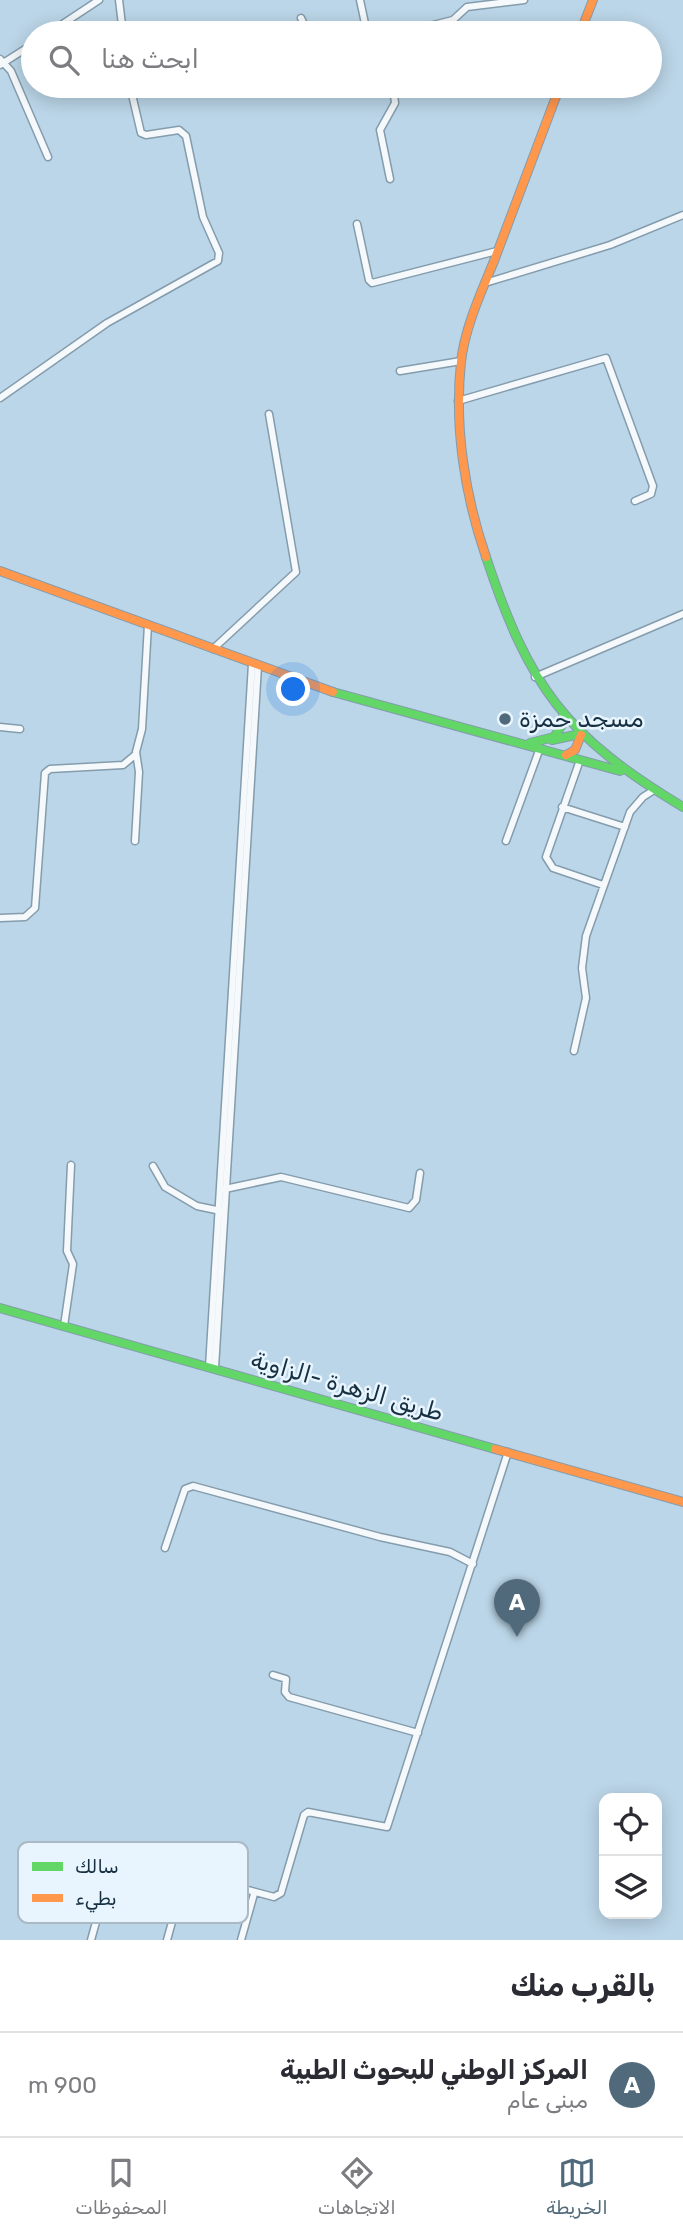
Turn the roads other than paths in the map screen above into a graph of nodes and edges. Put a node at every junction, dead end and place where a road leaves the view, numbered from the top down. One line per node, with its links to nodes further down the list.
1 (99, 0): 7 (street)
2 (119, 0): 8 (street)
3 (360, 0): 10 (street)
4 (524, 0): 11 (street)
5 (593, 0): 12 (main road)
6 (302, 18): 9 (street)
7 (67, 21)
8 (121, 21)
9 (303, 21)
10 (364, 21)
11 (449, 21)
12 (585, 21)
13 (21, 51): 14 (street)
14 (1, 63): 15 (street)
15 (21, 94)
16 (23, 98): 20 (street)
17 (133, 98): 28 (street)
18 (394, 98): 21 (street)
19 (555, 98): 24 (main road)
20 (48, 157)
21 (390, 179)
22 (683, 215): 25 (street)
23 (357, 224): 24 (street)
24 (497, 251): 25 (main road)
25 (485, 284): 26 (main road)
26 (461, 360): 27 (street); 29 (main road)
27 (400, 371)
28 (0, 398)
29 (458, 401): 31 (street); 37 (main road)
30 (269, 415): 35 (street)
31 (635, 501)
32 (0, 571): 34 (main road)
33 (683, 614): 37 (street)
34 (148, 625): 35 (main road); 45 (street)
35 (214, 649): 36 (main road)
36 (255, 665): 43 (main road); 61 (street); 62 (street)
37 (535, 677): 38 (main road)
38 (563, 716): 41 (main road); 42 (main road)
39 (0, 727): 40 (street)
40 (20, 729)
41 (580, 735): 42 (main road); 46 (main road); 48 (main road)
42 (550, 740): 43 (main road)
43 (523, 743): 44 (main road)
44 (540, 748): 46 (main road); 54 (street)
45 (135, 755): 53 (street); 56 (street)
46 (566, 755): 47 (main road)
47 (580, 760): 48 (main road); 50 (street)
48 (626, 773): 49 (main road)
49 (654, 790): 51 (main road); 52 (street)
50 (562, 807): 52 (street); 55 (street)
51 (683, 807)
52 (625, 827): 55 (street)
53 (135, 841)
54 (506, 841)
55 (603, 885): 57 (street)
56 (0, 918)
57 (574, 1051)
58 (71, 1166): 64 (street)
59 (153, 1166): 62 (street)
60 (420, 1173): 61 (street)
61 (225, 1189): 62 (street)
62 (220, 1211): 65 (street)
63 (0, 1308): 64 (main road, طريق الزهرة -الزاوية)
64 (64, 1326): 65 (main road, طريق الزهرة -الزاوية)
65 (212, 1368): 66 (main road, طريق الزهرة -الزاوية)
66 (508, 1452): 67 (main road, طريق الزهرة -الزاوية); 69 (street)
67 (683, 1502)
68 (164, 1548): 69 (street)
69 (473, 1564): 71 (street)
70 (273, 1675): 71 (street)
71 (418, 1733): 73 (street)
72 (248, 1892): 73 (street)
73 (254, 1894): 74 (street)
74 (248, 1915)
75 (96, 1923): 78 (street)
76 (171, 1923): 79 (street)
77 (246, 1923): 80 (street)
78 (91, 1940)
79 (166, 1940)
80 (241, 1940)

